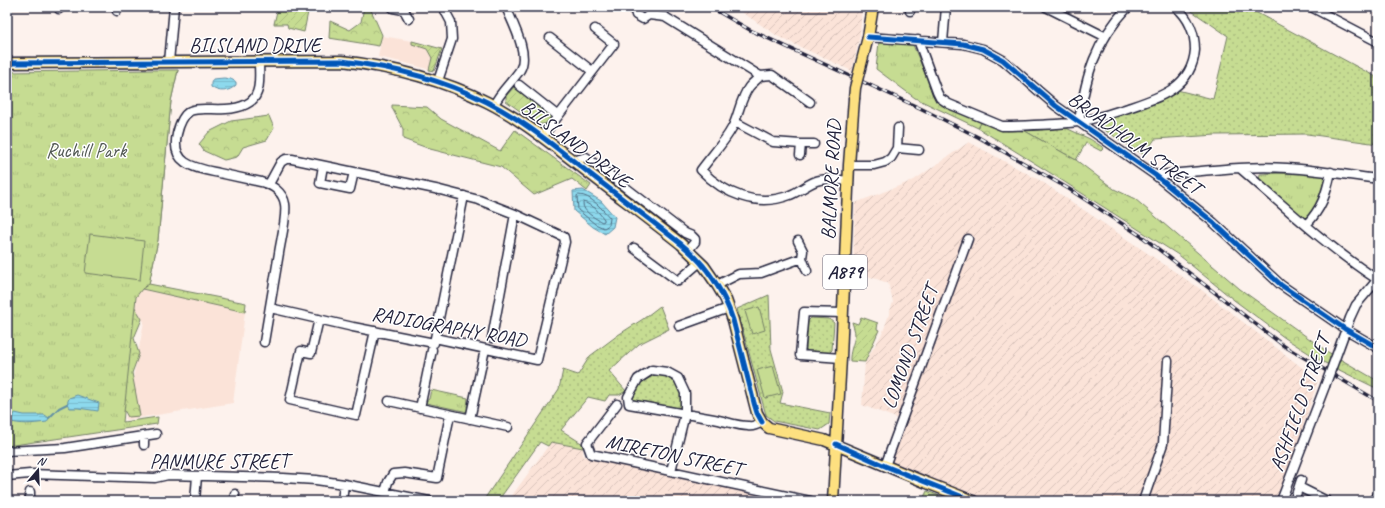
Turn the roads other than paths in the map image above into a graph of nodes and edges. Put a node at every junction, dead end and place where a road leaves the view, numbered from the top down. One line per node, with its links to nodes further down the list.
1 (174, 7): 22 (street)
2 (443, 7): 27 (street)
3 (506, 7): 30 (street)
4 (636, 7): 13 (street)
5 (873, 7): 17 (main road, BALMORE ROAD / A879)
6 (946, 7): 20 (street)
7 (1046, 7): 16 (street)
8 (1128, 7): 16 (street)
9 (1176, 7): 33 (street)
10 (1311, 7): 21 (street)
11 (393, 8): 12 (street)
12 (404, 9): 14 (street)
13 (650, 11): 26 (street)
14 (409, 19)
15 (595, 29): 25 (street)
16 (1104, 36): 33 (street)
17 (868, 37): 19 (street, BROADHOLM STREET); 41 (main road, BALMORE ROAD / A879, bridge)
18 (550, 38): 25 (street)
19 (918, 40): 20 (street, BROADHOLM STREET); 33 (street)
20 (943, 42): 33 (street, BROADHOLM STREET)
21 (1378, 42)
22 (169, 62): 23 (main road, BILSLAND DRIVE); 24 (main road, BILSLAND DRIVE)
23 (259, 62): 27 (main road, BILSLAND DRIVE); 49 (street)
24 (7, 63)
25 (592, 71): 31 (street)
26 (760, 76): 29 (street); 32 (street)
27 (438, 82): 30 (main road, BILSLAND DRIVE)
28 (519, 85): 31 (street)
29 (810, 102)
30 (494, 106): 35 (main road, BILSLAND DRIVE)
31 (558, 116): 35 (street)
32 (735, 122): 36 (street); 48 (street)
33 (1079, 122): 46 (street, BROADHOLM STREET)
34 (898, 128): 38 (street)
35 (542, 136): 57 (main road, BILSLAND DRIVE)
36 (801, 144): 37 (street); 40 (street)
37 (814, 144)
38 (897, 148): 39 (street); 41 (street)
39 (919, 150)
40 (800, 155)
41 (849, 165): 48 (main road, BALMORE ROAD / A879)
42 (323, 166): 44 (street, RADIOGRAPHY ROAD); 44 (street); 49 (street, RADIOGRAPHY ROAD)
43 (1241, 169): 45 (street); 46 (street); 52 (street)
44 (354, 172): 50 (street, RADIOGRAPHY ROAD)
45 (1331, 172): 47 (street); 52 (street)
46 (1155, 175): 66 (street, BROADHOLM STREET)
47 (1378, 179)
48 (848, 181): 63 (main road, BALMORE ROAD / A879)
49 (269, 184): 61 (street)
50 (464, 196): 51 (street, RADIOGRAPHY ROAD); 68 (street)
51 (515, 214): 68 (street, RADIOGRAPHY ROAD); 69 (street)
52 (1306, 225): 59 (street)
53 (968, 239): 89 (street, LOMOND STREET)
54 (798, 241): 56 (street)
55 (634, 248): 57 (street)
56 (802, 258): 58 (street); 60 (street)
57 (700, 262): 60 (main road, BILSLAND DRIVE)
58 (807, 271)
59 (1378, 280): 66 (street, ASHFIELD STREET)
60 (717, 285): 62 (main road, BILSLAND DRIVE)
61 (270, 308): 64 (street, RADIOGRAPHY ROAD); 70 (street)
62 (729, 308): 65 (street); 82 (main road, BILSLAND DRIVE)
63 (843, 314): 74 (main road, BALMORE ROAD / A879); 74 (street)
64 (319, 319): 67 (street, RADIOGRAPHY ROAD); 67 (street)
65 (679, 326)
66 (1345, 329): 71 (street, BROADHOLM STREET); 106 (street, ASHFIELD STREET, bridge)
67 (375, 331): 68 (street, RADIOGRAPHY ROAD)
68 (435, 338)
69 (492, 338)
70 (264, 342)
71 (1378, 348)
72 (432, 350): 78 (street)
73 (484, 354): 81 (street)
74 (841, 358): 86 (main road, BALMORE ROAD / A879)
75 (1168, 361): 105 (street)
76 (390, 401): 78 (street)
77 (617, 404): 90 (street, MIRETON STREET)
78 (420, 408): 79 (street)
79 (450, 414): 81 (street); 96 (street)
80 (685, 414): 80 (street); 82 (street); 90 (street)
81 (470, 419): 83 (street)
82 (762, 422): 86 (main road)
83 (508, 426)
84 (156, 434): 85 (street)
85 (144, 436): 87 (street); 88 (street)
86 (836, 444): 89 (main road); 103 (main road, BALMORE ROAD / A879)
87 (144, 445)
88 (7, 451)
89 (885, 466): 104 (main road)
90 (671, 471): 102 (street, MIRETON STREET)
91 (7, 476): 92 (street, PANMURE STREET)
92 (197, 476): 93 (street, PANMURE STREET); 99 (street)
93 (344, 484): 96 (street, PANMURE STREET); 100 (street)
94 (1299, 487): 107 (street)
95 (30, 492): 98 (street)
96 (385, 492): 101 (street, PANMURE STREET)
97 (1378, 495): 108 (street)
98 (30, 501)
99 (195, 501)
100 (342, 501)
101 (429, 501)
102 (810, 501)
103 (833, 501)
104 (974, 501)
105 (1143, 501)
106 (1281, 501)
107 (1327, 501)
108 (1372, 501)

